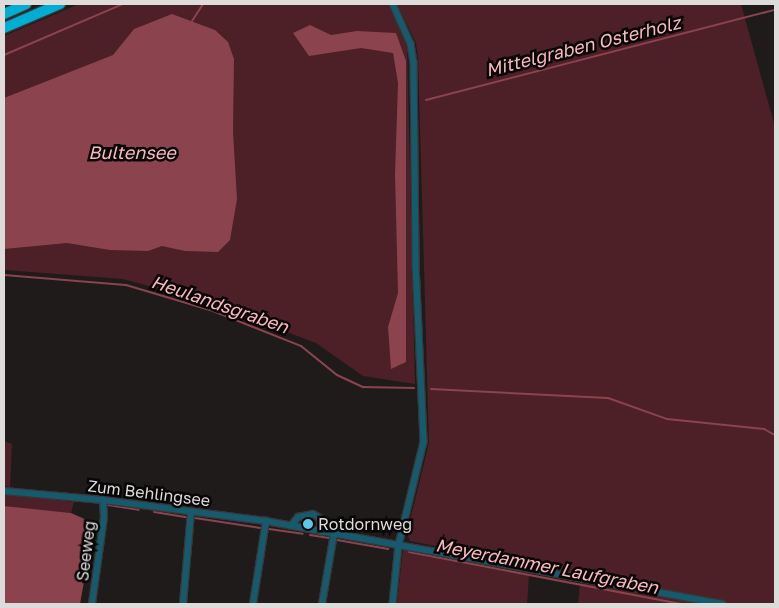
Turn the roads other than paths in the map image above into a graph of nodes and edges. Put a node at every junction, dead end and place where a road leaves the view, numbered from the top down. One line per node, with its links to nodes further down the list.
1 (26, 4): 4 (highway)
2 (60, 4): 5 (highway)
3 (392, 4): 13 (street)
4 (4, 14)
5 (4, 28)
6 (4, 491): 7 (street, Zum Behlingsee)
7 (103, 500): 8 (street, Zum Behlingsee); 14 (street, Seeweg)
8 (191, 512): 9 (street, Zum Behlingsee); 15 (street)
9 (266, 521): 10 (street, Zum Behlingsee); 16 (street)
10 (291, 526): 11 (street, Zum Behlingsee); 11 (street)
11 (322, 532): 12 (street, Zum Behlingsee)
12 (334, 534): 13 (street, Zum Behlingsee); 17 (street)
13 (399, 544): 18 (street); 19 (street, Zum Behlingsee)
14 (92, 604)
15 (184, 604)
16 (253, 604)
17 (322, 604)
18 (393, 604)
19 (723, 604)

